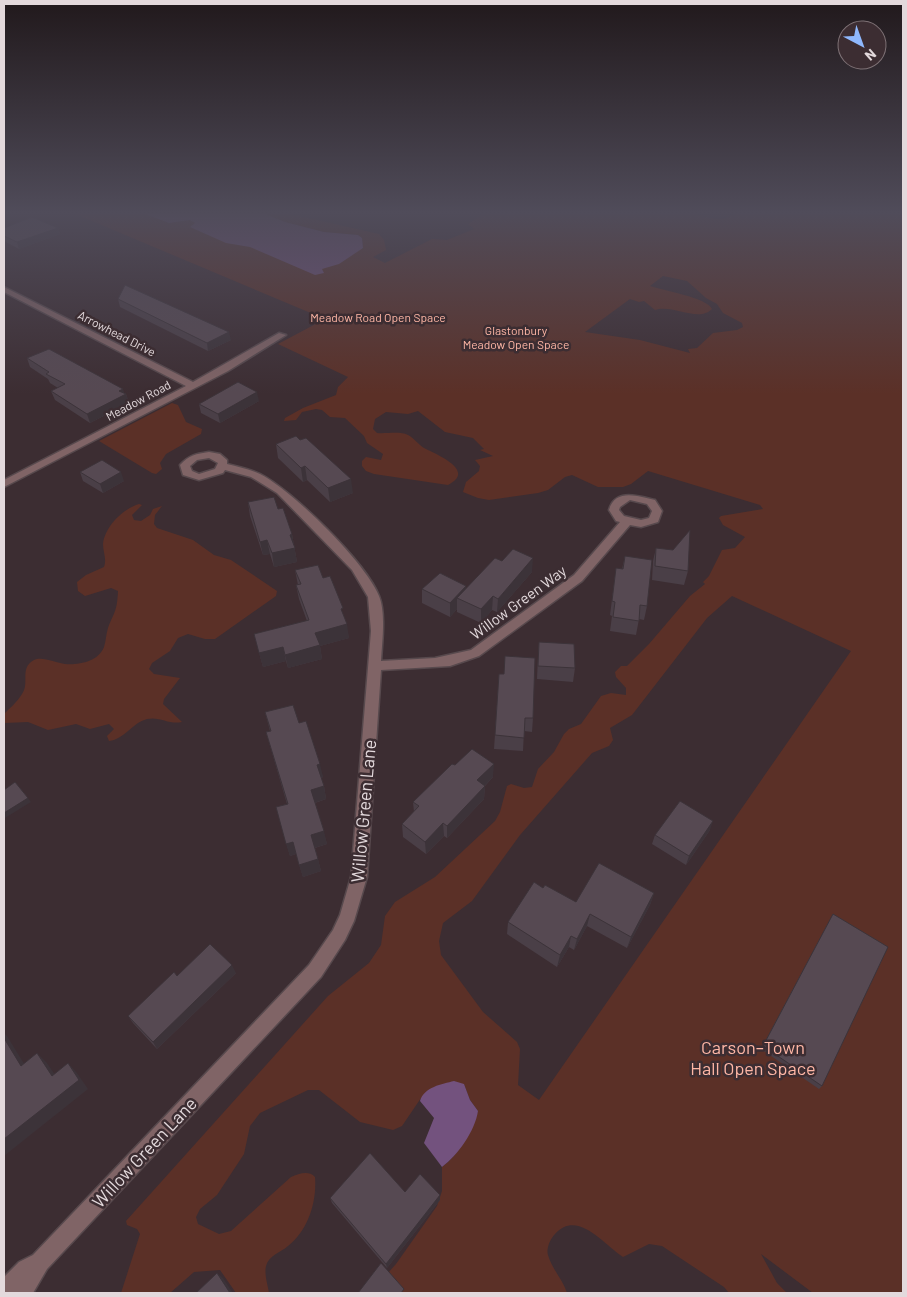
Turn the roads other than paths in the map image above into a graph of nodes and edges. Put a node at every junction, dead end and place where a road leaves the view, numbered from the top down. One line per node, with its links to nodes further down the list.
1 (4, 289): 3 (street, Arrowhead Drive)
2 (282, 335): 3 (street, Meadow Road)
3 (193, 386): 5 (street, Meadow Road)
4 (223, 466): 7 (street, Willow Green Lane)
5 (4, 484)
6 (626, 522): 7 (street, Willow Green Way)
7 (374, 666): 8 (street, Willow Green Lane)
8 (40, 1262): 9 (street, Willow Green Lane); 10 (street, Willow Green Lane)
9 (4, 1291)
10 (22, 1293)

